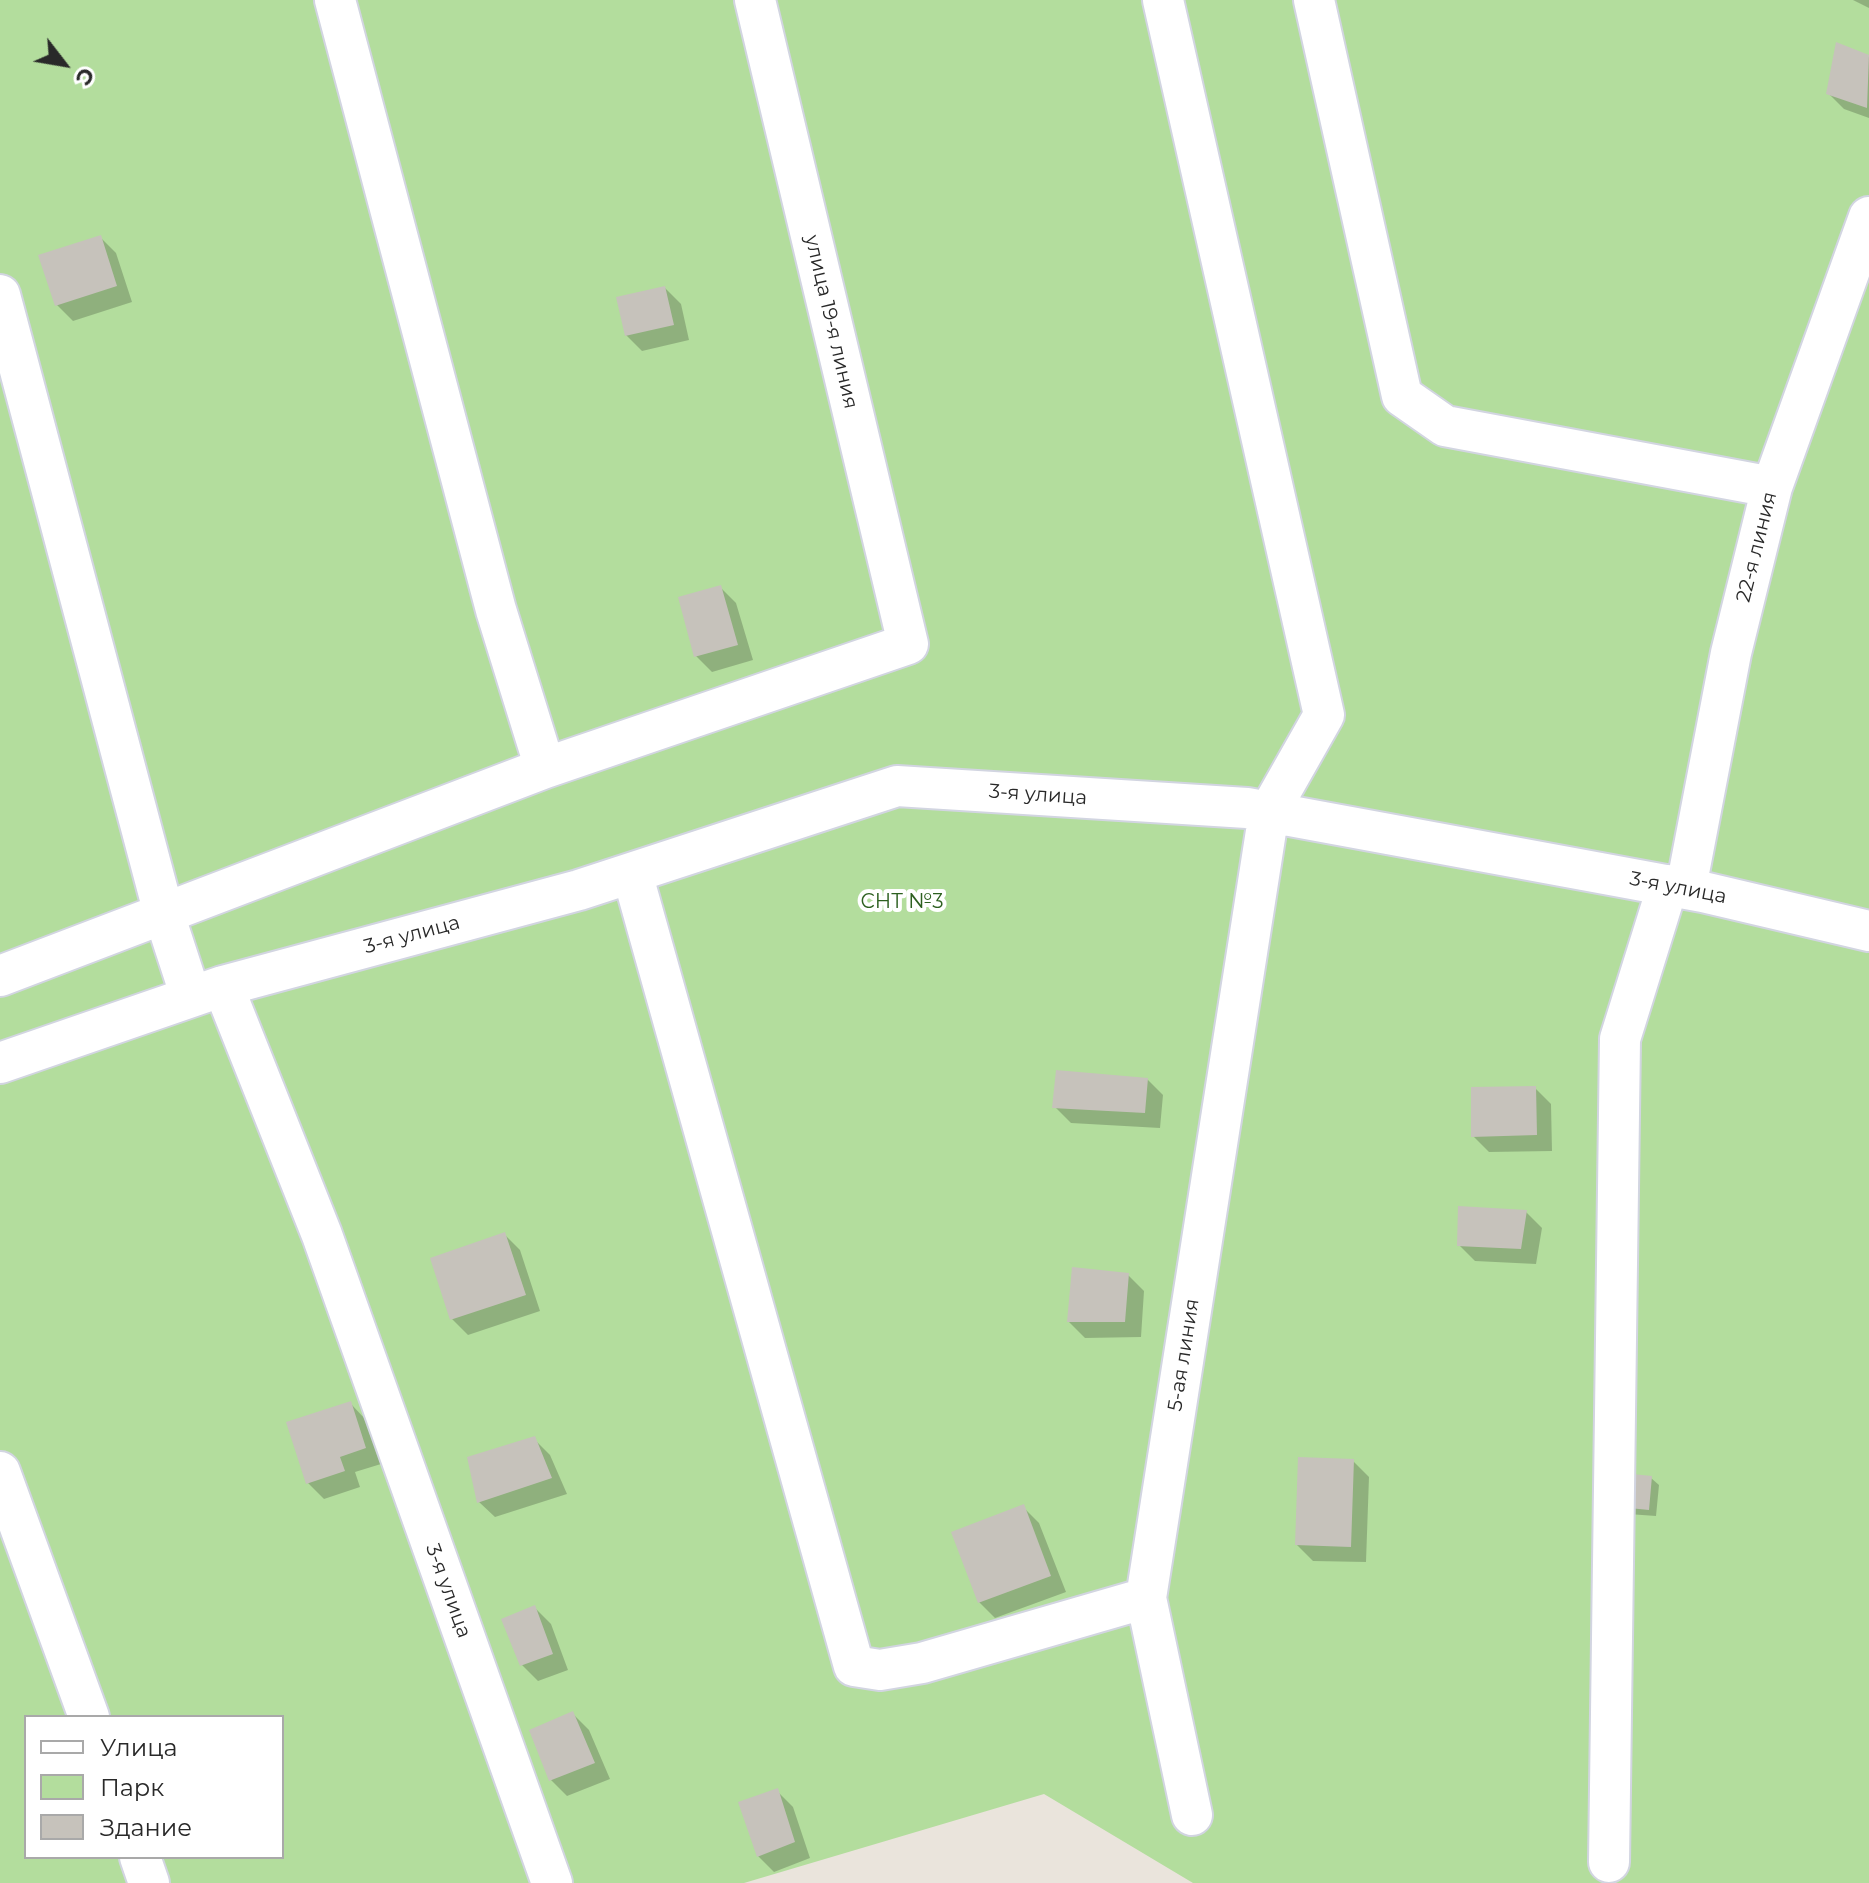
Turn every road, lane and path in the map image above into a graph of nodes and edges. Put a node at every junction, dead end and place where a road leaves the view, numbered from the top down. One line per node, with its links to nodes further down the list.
1 (335, 0): 8 (street)
2 (755, 0): 8 (street, улица 19-я линия)
3 (1163, 0): 9 (street)
4 (1314, 0): 7 (street)
5 (1869, 217): 7 (street, 22-я линия)
6 (0, 295): 12 (street)
7 (1772, 487): 11 (street, 22-я линия)
8 (545, 768): 12 (street)
9 (1269, 812): 10 (street, 3-я улица); 11 (street, 3-я улица); 18 (street, 5-ая линия)
10 (632, 873): 15 (street, 3-я улица); 18 (street)
11 (1677, 887): 13 (street, 3-я улица); 22 (street, 22-я линия)
12 (164, 914): 14 (street); 15 (street)
13 (1869, 931)
14 (0, 976)
15 (207, 991): 16 (street, 3-я улица); 24 (street, 3-я улица)
16 (0, 1063)
17 (0, 1472): 19 (street)
18 (1146, 1598): 20 (street)
19 (88, 1715)
20 (1192, 1815)
21 (141, 1859): 23 (street)
22 (1609, 1862)
23 (149, 1883)
24 (552, 1883)

